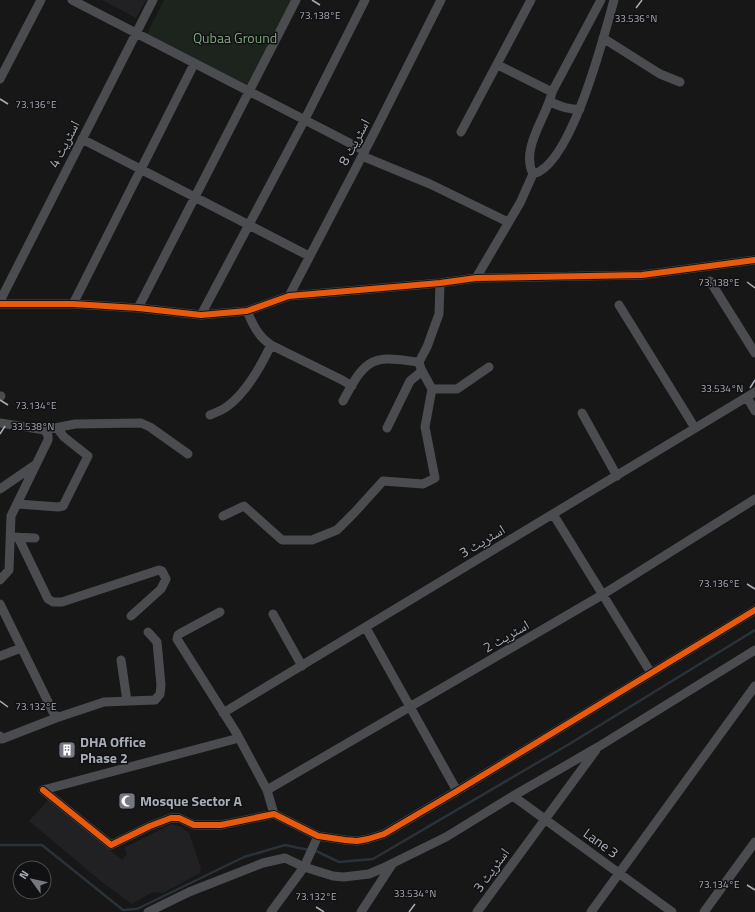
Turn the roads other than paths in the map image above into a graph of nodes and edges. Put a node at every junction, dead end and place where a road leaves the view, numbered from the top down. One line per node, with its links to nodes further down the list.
1 (40, 0): 14 (street)
2 (72, 0): 10 (street)
3 (153, 0): 10 (street, اسٹریٹ 4)
4 (296, 0): 16 (street)
5 (365, 0): 20 (street)
6 (441, 0): 23 (street, اسٹریٹ 8)
7 (531, 0): 13 (street)
8 (601, 0): 17 (street)
9 (614, 0): 11 (street)
10 (136, 33): 12 (street); 22 (street, اسٹریٹ 4)
11 (603, 38): 15 (street); 19 (street)
12 (194, 64): 16 (street); 24 (street)
13 (498, 65): 17 (street); 21 (street)
14 (0, 79)
15 (680, 82)
16 (249, 91): 20 (street); 26 (street)
17 (552, 92): 18 (street)
18 (550, 102): 19 (street); 25 (street)
19 (580, 109): 25 (street)
20 (305, 120): 23 (street); 28 (street)
21 (461, 132)
22 (82, 139): 24 (street); 35 (street, اسٹریٹ 4)
23 (364, 153): 27 (street); 29 (street, اسٹریٹ 8)
24 (141, 170): 26 (street); 37 (street)
25 (533, 174): 27 (street)
26 (195, 198): 28 (street); 39 (street)
27 (508, 222): 31 (street)
28 (248, 225): 29 (street); 41 (street)
29 (309, 256): 34 (street, اسٹریٹ 8)
30 (755, 260): 31 (street)
31 (476, 278): 33 (street)
32 (710, 281): 43 (street)
33 (440, 283): 34 (street); 44 (street)
34 (289, 296): 40 (street)
35 (0, 301)
36 (0, 304): 37 (street)
37 (73, 304): 39 (street)
38 (620, 306): 57 (street)
39 (138, 308): 41 (street)
40 (247, 311): 41 (street); 42 (street)
41 (202, 315)
42 (271, 345): 46 (street); 53 (street)
43 (755, 353)
44 (420, 367): 46 (street); 47 (street); 56 (street)
45 (489, 367): 47 (street)
46 (352, 386): 50 (street)
47 (432, 389): 66 (street)
48 (755, 392): 49 (street, اسٹریٹ 3)
49 (747, 397): 51 (street); 57 (street, اسٹریٹ 3)
50 (343, 401)
51 (755, 411)
52 (582, 413): 61 (street)
53 (210, 415)
54 (0, 423): 58 (street)
55 (57, 428): 58 (street); 59 (street); 64 (street)
56 (387, 428)
57 (695, 428): 61 (street, اسٹریٹ 3)
58 (45, 430): 60 (street)
59 (188, 454)
60 (36, 465): 62 (street); 64 (street)
61 (617, 476): 65 (street, اسٹریٹ 3)
62 (0, 489)
63 (755, 500): 70 (street, اسٹریٹ 2)
64 (18, 504): 67 (street)
65 (553, 514): 70 (street); 76 (street, اسٹریٹ 3)
66 (223, 516)
67 (14, 537): 68 (street); 69 (street); 75 (street)
68 (35, 538)
69 (0, 580)
70 (602, 596): 83 (street); 86 (street, اسٹریٹ 2)
71 (0, 604): 78 (street)
72 (755, 610): 83 (street)
73 (220, 612): 87 (street)
74 (273, 614): 82 (street)
75 (131, 616)
76 (366, 628): 82 (street, اسٹریٹ 3); 86 (street)
77 (148, 632): 85 (street)
78 (21, 648): 80 (street); 88 (street)
79 (755, 650): 91 (street)
80 (0, 656)
81 (121, 660): 85 (street)
82 (302, 666): 87 (street, اسٹریٹ 3)
83 (651, 673): 93 (street)
84 (755, 686): 101 (street)
85 (127, 701): 88 (street)
86 (410, 708): 92 (street, اسٹریٹ 2); 93 (street)
87 (224, 713): 90 (street)
88 (56, 718): 89 (street)
89 (0, 736)
90 (239, 738): 92 (street); 95 (street)
91 (598, 747): 94 (street); 96 (street, اسٹریٹ 3)
92 (267, 790): 95 (street)
93 (457, 791): 97 (street)
94 (513, 796): 96 (street, Lane 3); 100 (street)
95 (274, 814): 97 (street)
96 (544, 820): 101 (street, Lane 3); 105 (street, اسٹریٹ 3)
97 (316, 839): 99 (street)
98 (755, 842): 108 (street)
99 (306, 862): 100 (street); 102 (street); 103 (street)
100 (393, 863): 104 (street)
101 (619, 873): 106 (street); 107 (street, Lane 3)
102 (148, 912)
103 (271, 912)
104 (361, 912)
105 (477, 912)
106 (591, 912)
107 (672, 912)
108 (704, 912)

